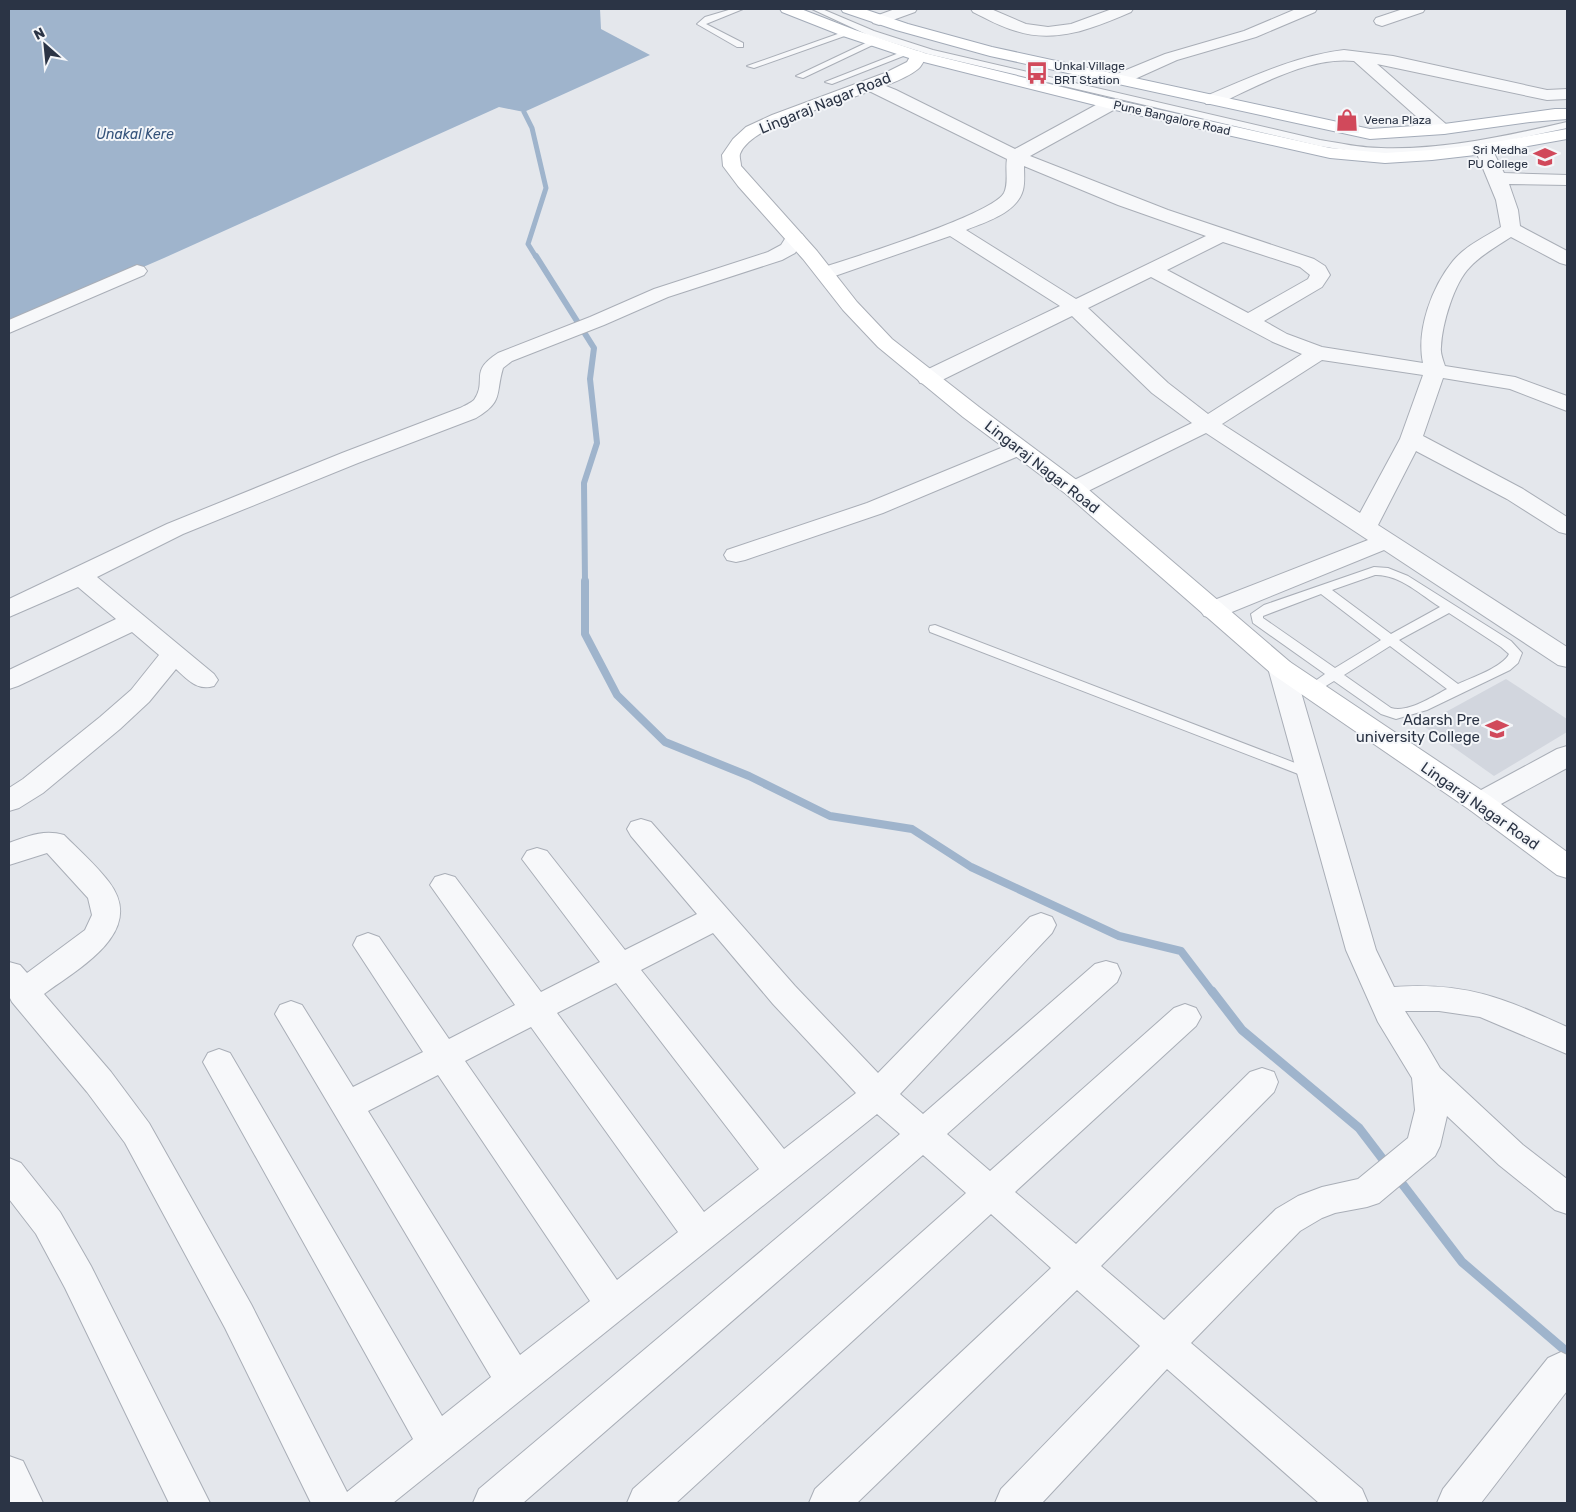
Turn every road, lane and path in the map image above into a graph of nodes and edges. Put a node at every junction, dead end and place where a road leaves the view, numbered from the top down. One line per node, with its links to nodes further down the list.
1 (739, 9): 14 (lane)
2 (788, 9): 12 (main road, Pune Bangalore Road)
3 (816, 9): 9 (lane)
4 (909, 9): 10 (street)
5 (979, 9): 6 (street)
6 (1125, 9)
7 (1309, 9): 19 (street)
8 (1417, 9): 11 (street)
9 (844, 13): 10 (main road, Pune Bangalore Road); 26 (lane)
10 (879, 20): 19 (main road, Pune Bangalore Road)
11 (1382, 22)
12 (849, 33): 13 (main road, Pune Bangalore Road); 17 (lane)
13 (876, 42): 15 (main road, Pune Bangalore Road); 18 (lane)
14 (740, 45)
15 (913, 55): 20 (lane); 21 (main road, Lingaraj Nagar Road); 24 (main road, Pune Bangalore Road)
16 (1358, 56): 22 (street); 23 (street); 27 (street)
17 (751, 66)
18 (800, 76)
19 (1120, 78): 23 (main road, Pune Bangalore Road)
20 (829, 82)
21 (871, 85): 30 (street); 36 (main road, Lingaraj Nagar Road)
22 (1567, 94)
23 (1212, 100): 27 (main road, Pune Bangalore Road)
24 (1111, 104): 29 (main road, Pune Bangalore Road); 30 (street)
25 (1567, 114): 27 (main road, Pune Bangalore Road)
26 (1567, 124)
27 (1441, 129)
28 (1567, 134): 29 (main road, Pune Bangalore Road)
29 (1484, 149): 31 (street)
30 (1016, 156): 33 (street); 35 (street)
31 (1496, 178): 32 (street); 34 (street)
32 (1567, 180)
33 (951, 229): 40 (street); 41 (street)
34 (1510, 230): 37 (street); 45 (street)
35 (1221, 236): 38 (street); 42 (street)
36 (795, 238): 40 (main road, Lingaraj Nagar Road); 56 (street)
37 (1567, 259)
38 (1152, 270): 41 (street); 42 (street)
39 (137, 271): 43 (street)
40 (825, 273): 46 (main road, Lingaraj Nagar Road)
41 (1075, 307): 46 (street); 48 (street)
42 (1249, 321): 44 (street)
43 (9, 327)
44 (1318, 353): 45 (street); 48 (street)
45 (1435, 371): 47 (street); 49 (street)
46 (928, 378): 50 (main road, Lingaraj Nagar Road)
47 (1567, 404)
48 (1206, 424): 51 (street); 52 (street)
49 (1412, 438): 52 (street); 53 (street)
50 (1018, 448): 51 (main road, Lingaraj Nagar Road); 55 (street)
51 (1074, 489): 60 (main road, Lingaraj Nagar Road)
52 (1365, 527): 54 (street)
53 (1567, 527)
54 (1386, 541): 60 (street); 65 (street)
55 (736, 555)
56 (80, 576): 59 (street); 61 (street)
57 (1322, 590): 58 (lane); 63 (lane); 67 (lane)
58 (1449, 608): 63 (lane); 71 (lane)
59 (9, 609)
60 (1213, 610): 66 (main road, Lingaraj Nagar Road)
61 (134, 621): 64 (street); 68 (street)
62 (935, 630): 73 (lane)
63 (1390, 640): 67 (lane); 71 (lane)
64 (174, 654): 69 (street); 74 (street)
65 (1567, 659)
66 (1281, 668): 70 (main road, Lingaraj Nagar Road); 73 (street)
67 (1333, 674): 70 (lane); 71 (lane)
68 (9, 680)
69 (205, 680)
70 (1311, 690): 75 (main road, Lingaraj Nagar Road)
71 (1457, 690)
72 (1567, 756): 75 (street)
73 (1311, 774): 87 (street)
74 (9, 801)
75 (1480, 803): 79 (main road, Lingaraj Nagar Road)
76 (641, 829): 81 (street)
77 (9, 854): 86 (street)
78 (537, 859): 84 (street)
79 (1567, 867)
80 (445, 885): 88 (street)
81 (717, 917): 84 (street); 96 (street)
82 (1040, 925): 96 (street)
83 (368, 945): 92 (street)
84 (620, 966): 88 (street); 99 (street)
85 (1106, 973): 98 (street)
86 (16, 984): 113 (street)
87 (1385, 1000): 91 (street); 94 (street)
88 (536, 1009): 92 (street); 103 (street)
89 (291, 1014): 97 (street)
90 (1185, 1017): 101 (street)
91 (1567, 1042)
92 (444, 1057): 97 (street); 105 (street)
93 (219, 1062): 109 (street)
94 (1428, 1078): 102 (street); 106 (street)
95 (1262, 1082): 104 (street)
96 (878, 1095): 98 (street); 99 (street)
97 (347, 1106): 108 (street)
98 (923, 1135): 101 (street); 115 (street)
99 (781, 1172): 103 (street)
100 (9, 1173): 112 (street)
101 (990, 1192): 104 (street); 116 (street)
102 (1567, 1199)
103 (701, 1235): 105 (street)
104 (1077, 1266): 106 (street); 117 (street)
105 (613, 1305): 108 (street)
106 (1166, 1344): 118 (street); 119 (street)
107 (1561, 1370): 120 (street)
108 (515, 1382): 109 (street)
109 (437, 1444): 114 (street)
110 (9, 1475): 111 (street)
111 (23, 1503)
112 (190, 1503)
113 (332, 1503)
114 (362, 1503)
115 (493, 1503)
116 (647, 1503)
117 (829, 1503)
118 (1015, 1503)
119 (1348, 1503)
120 (1456, 1503)

